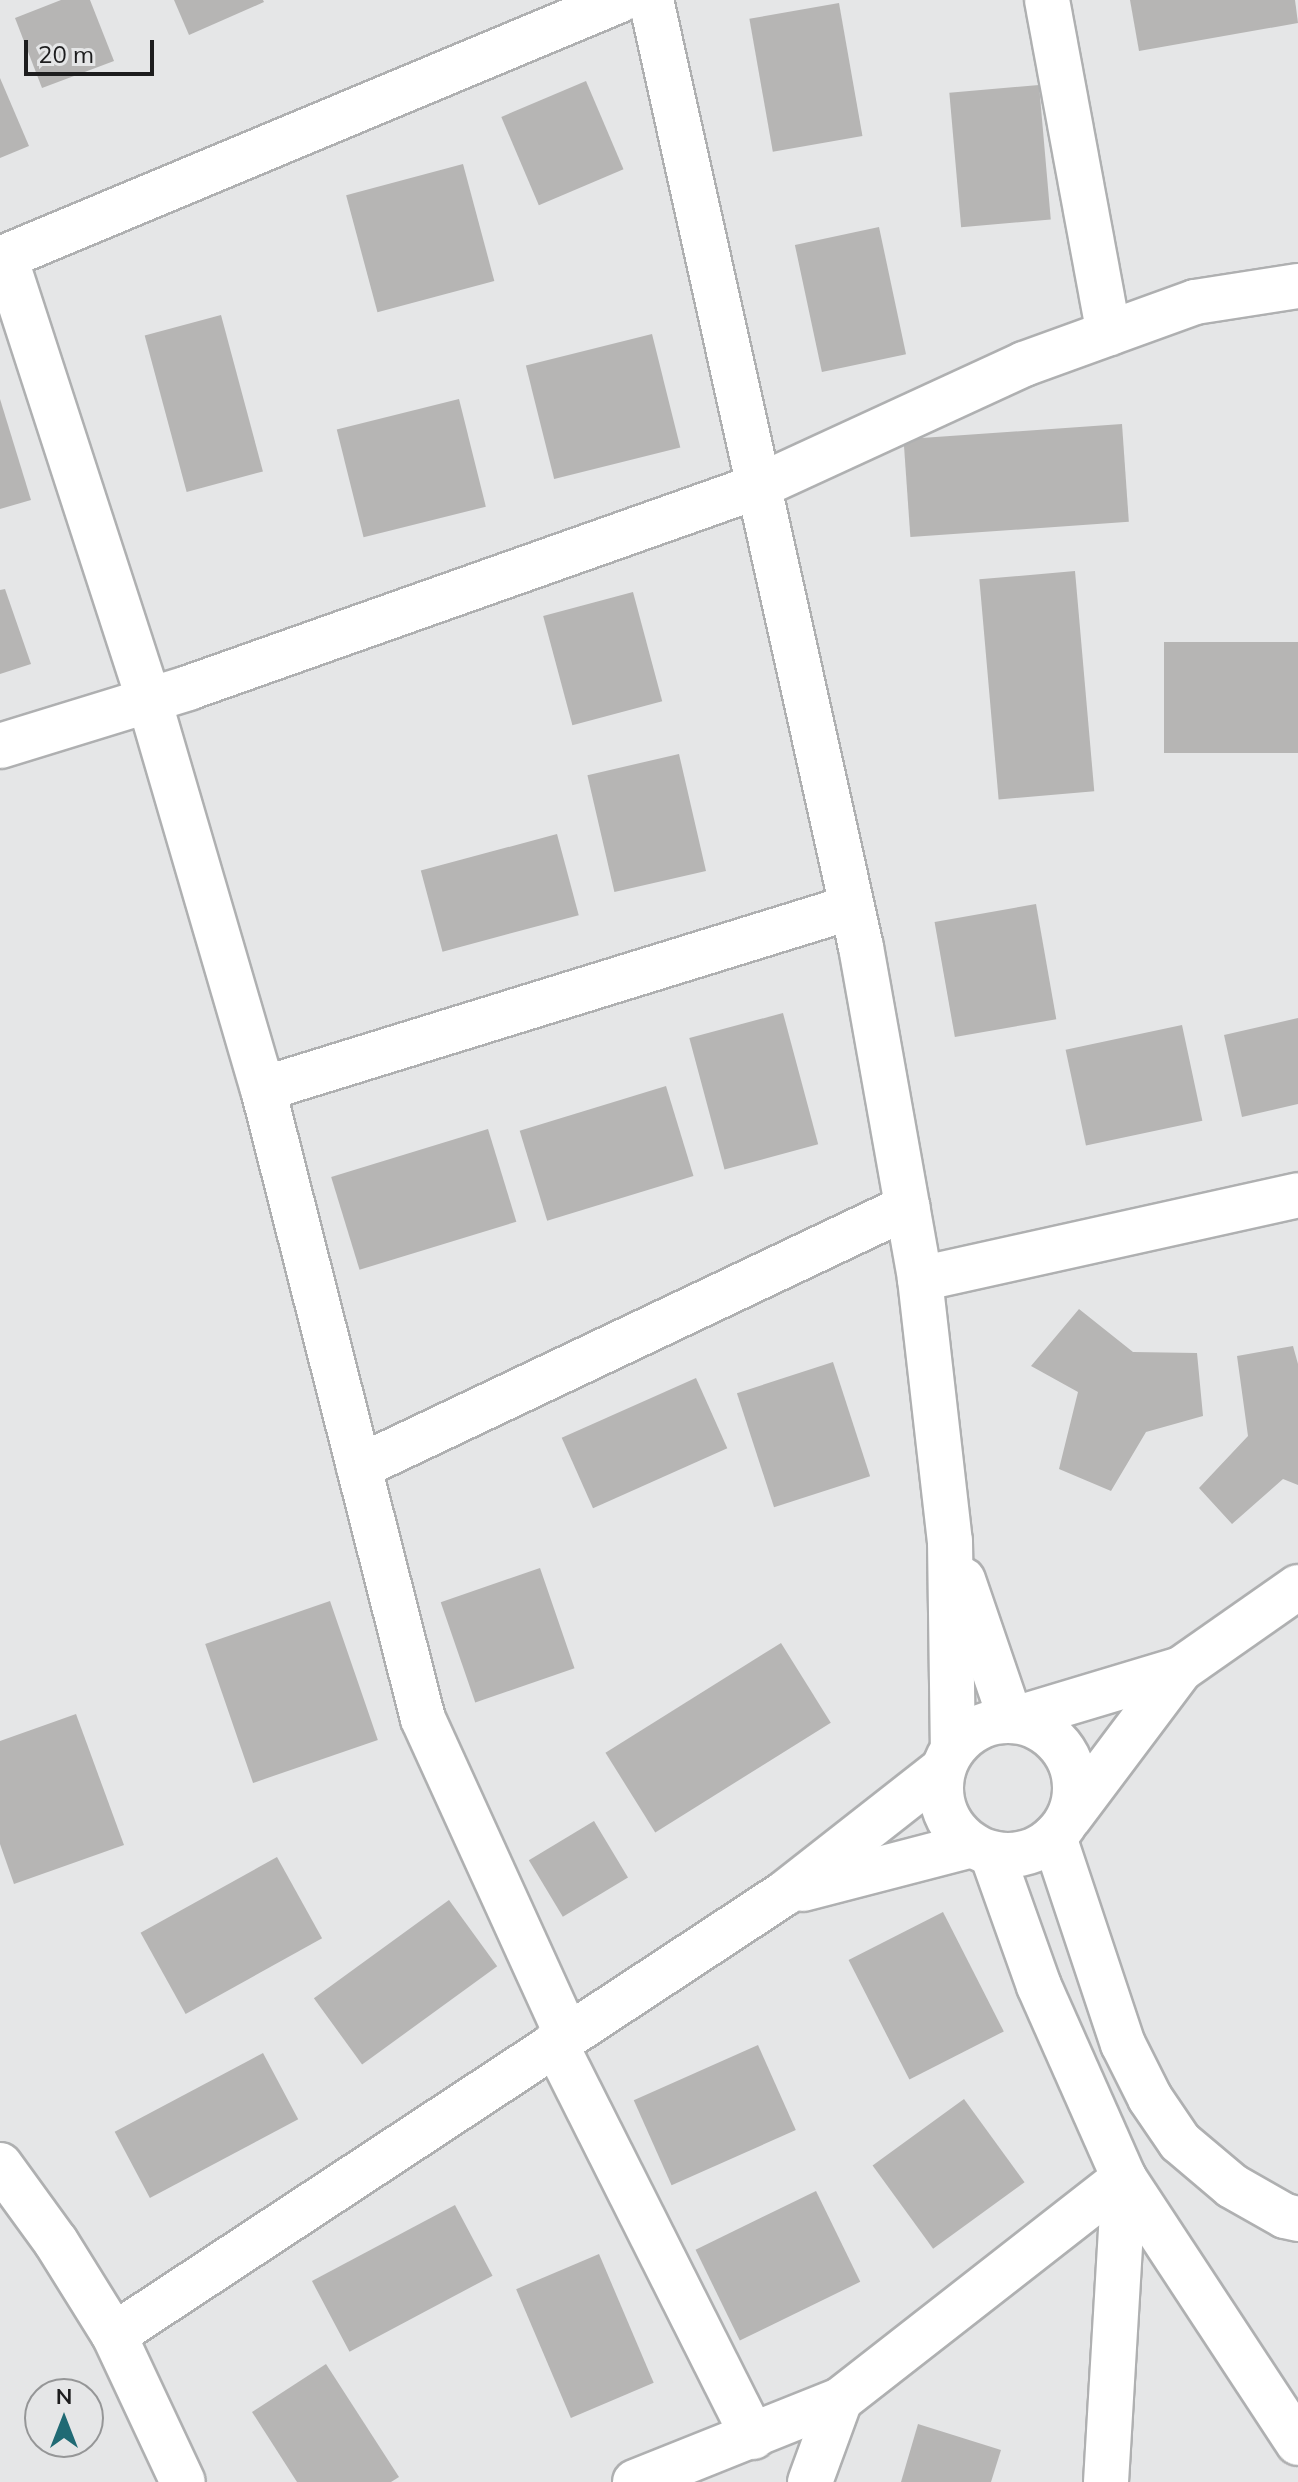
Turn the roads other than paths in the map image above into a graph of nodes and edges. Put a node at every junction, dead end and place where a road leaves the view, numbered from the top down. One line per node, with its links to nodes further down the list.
1 (620, 0): 4 (street)
2 (651, 0): 7 (street)
3 (1047, 0): 6 (street)
4 (3, 258): 8 (street)
5 (1298, 286): 6 (street)
6 (1109, 333): 7 (street)
7 (759, 486): 8 (street); 10 (street)
8 (149, 700): 9 (street); 11 (street)
9 (0, 746)
10 (852, 907): 11 (street); 13 (street)
11 (263, 1089): 15 (street)
12 (1298, 1195): 14 (street)
13 (907, 1207): 14 (street); 15 (street)
14 (920, 1279): 16 (street)
15 (359, 1467): 24 (street)
16 (950, 1541): 19 (street); 20 (street)
17 (1298, 1587): 18 (street)
18 (1181, 1669): 19 (street); 21 (street)
19 (1011, 1720): 20 (street); 21 (street)
20 (948, 1759): 22 (street); 23 (street)
21 (1061, 1828): 22 (street); 27 (street)
22 (982, 1850): 23 (street); 26 (street)
23 (785, 1893): 24 (street)
24 (561, 2039): 28 (street); 30 (street)
25 (0, 2165): 28 (street)
26 (1124, 2178): 29 (street); 31 (street); 35 (street)
27 (1298, 2219)
28 (114, 2335): 32 (street)
29 (840, 2400): 30 (street); 34 (street)
30 (753, 2437): 33 (street)
31 (1298, 2443)
32 (183, 2482)
33 (635, 2482)
34 (810, 2482)
35 (1106, 2482)

